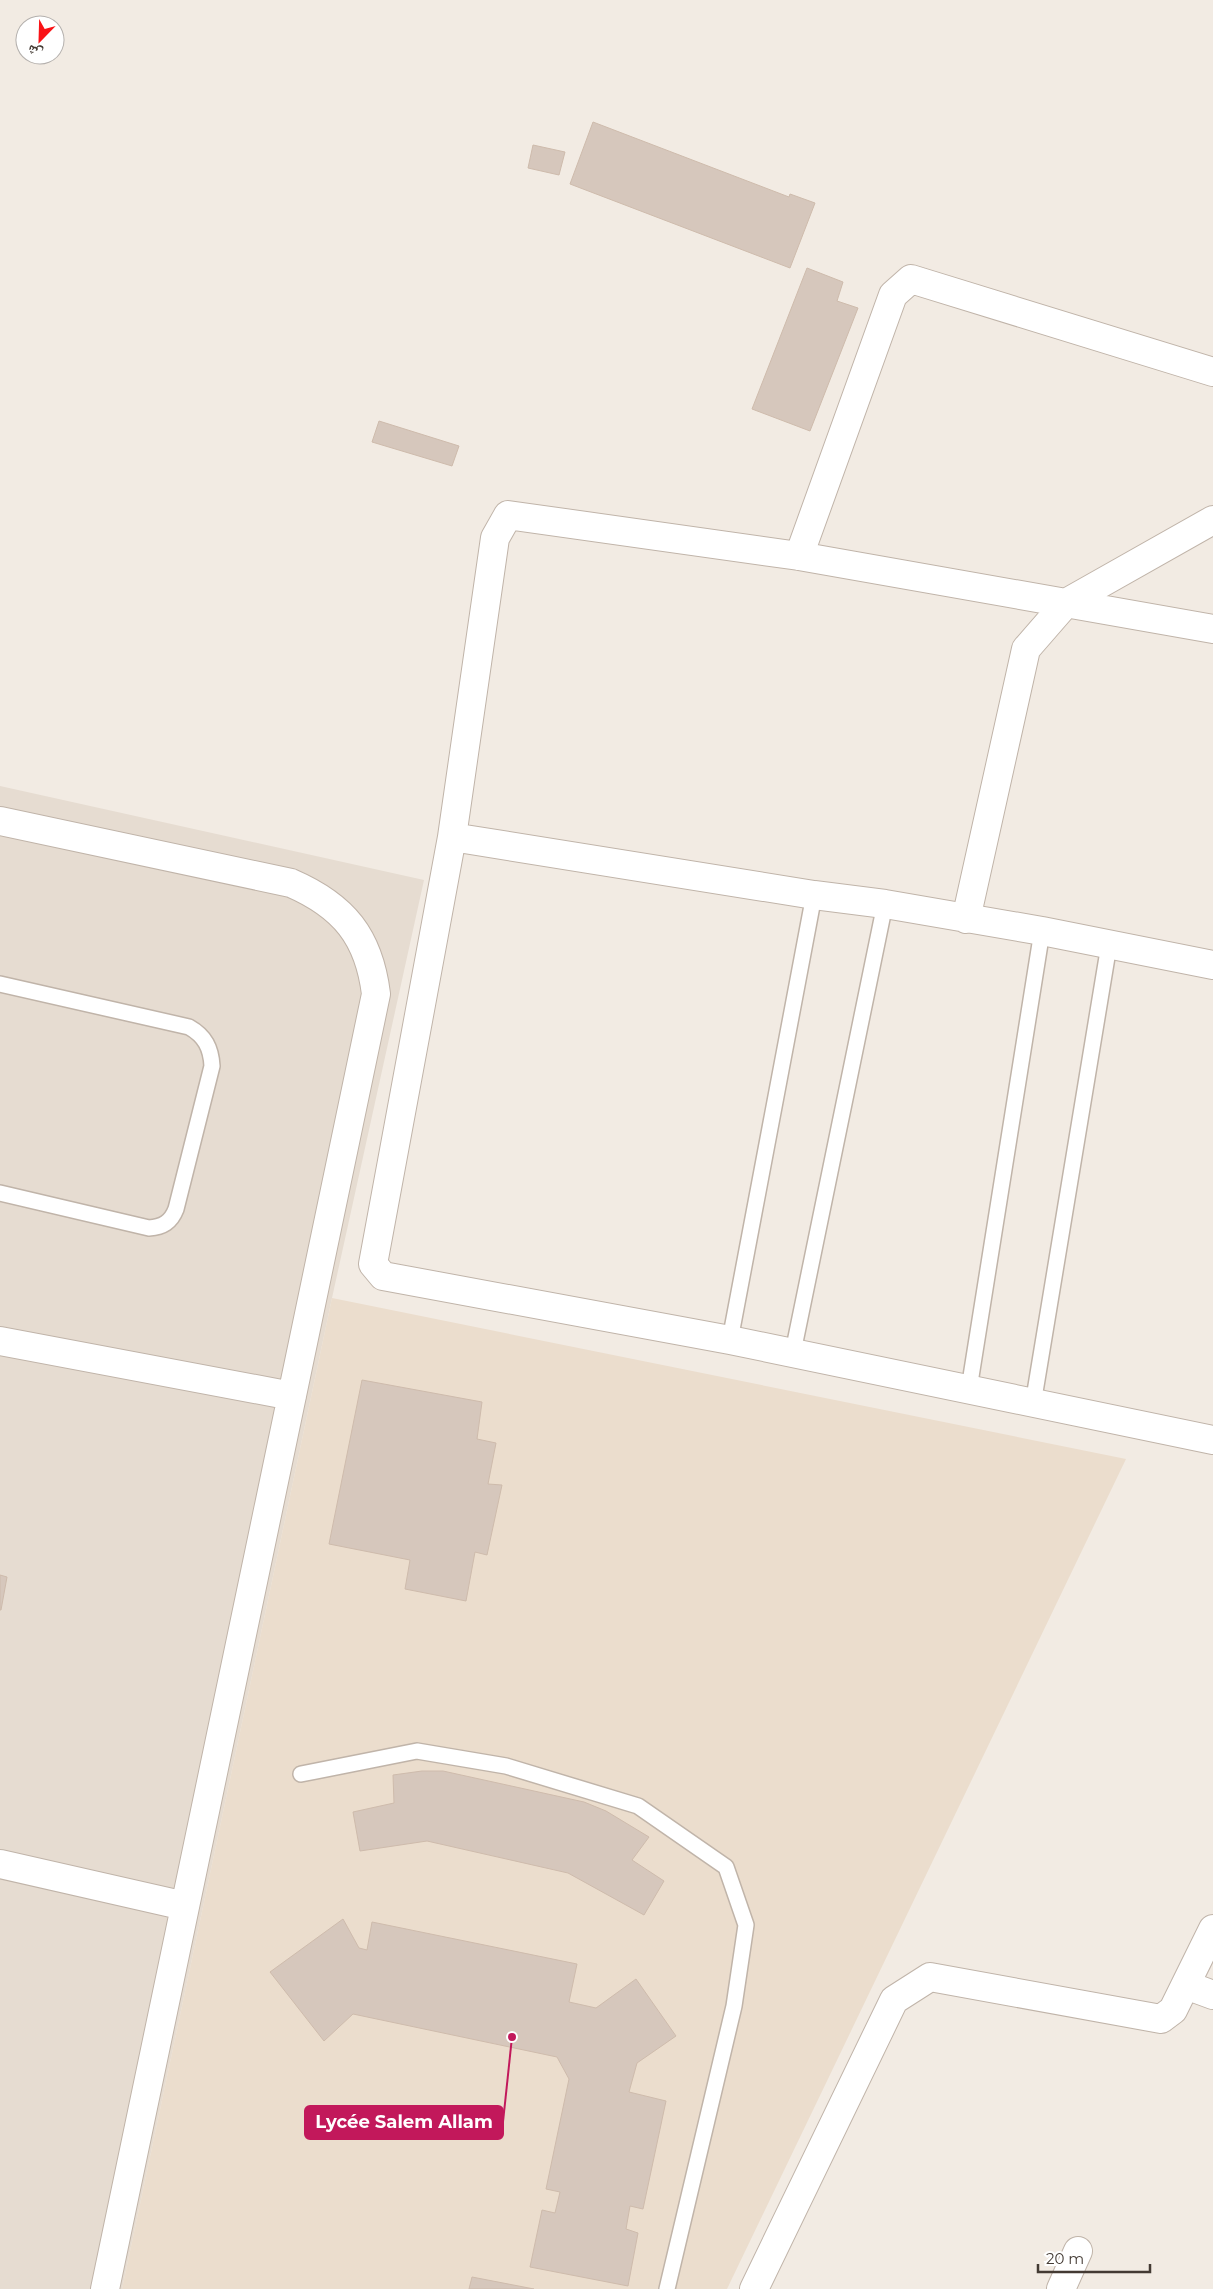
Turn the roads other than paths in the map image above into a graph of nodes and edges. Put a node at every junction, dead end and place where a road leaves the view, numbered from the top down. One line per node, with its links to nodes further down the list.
1 (1213, 372): 3 (street)
2 (1213, 520): 4 (street)
3 (800, 556): 4 (street); 7 (street)
4 (1066, 603): 5 (street); 10 (street)
5 (1213, 629)
6 (0, 821): 20 (street)
7 (452, 837): 8 (street); 16 (street)
8 (814, 895): 9 (street); 16 (lane)
9 (885, 904): 10 (street); 18 (lane)
10 (966, 919): 11 (street)
11 (1042, 931): 12 (street); 19 (lane)
12 (1109, 945): 13 (street); 21 (lane)
13 (1213, 965)
14 (0, 984): 15 (lane)
15 (0, 1193)
16 (730, 1340): 18 (street)
17 (0, 1341): 20 (street)
18 (793, 1352): 19 (street)
19 (969, 1389): 21 (street)
20 (292, 1396): 25 (street)
21 (1033, 1404): 22 (street)
22 (1213, 1440)
23 (301, 1774): 31 (lane)
24 (0, 1864): 25 (street)
25 (185, 1906): 30 (street)
26 (1213, 1929): 27 (street)
27 (1186, 1984): 28 (street); 32 (street)
28 (1213, 1995)
29 (1078, 2251): 33 (street)
30 (105, 2289)
31 (667, 2289)
32 (754, 2289)
33 (1061, 2289)

